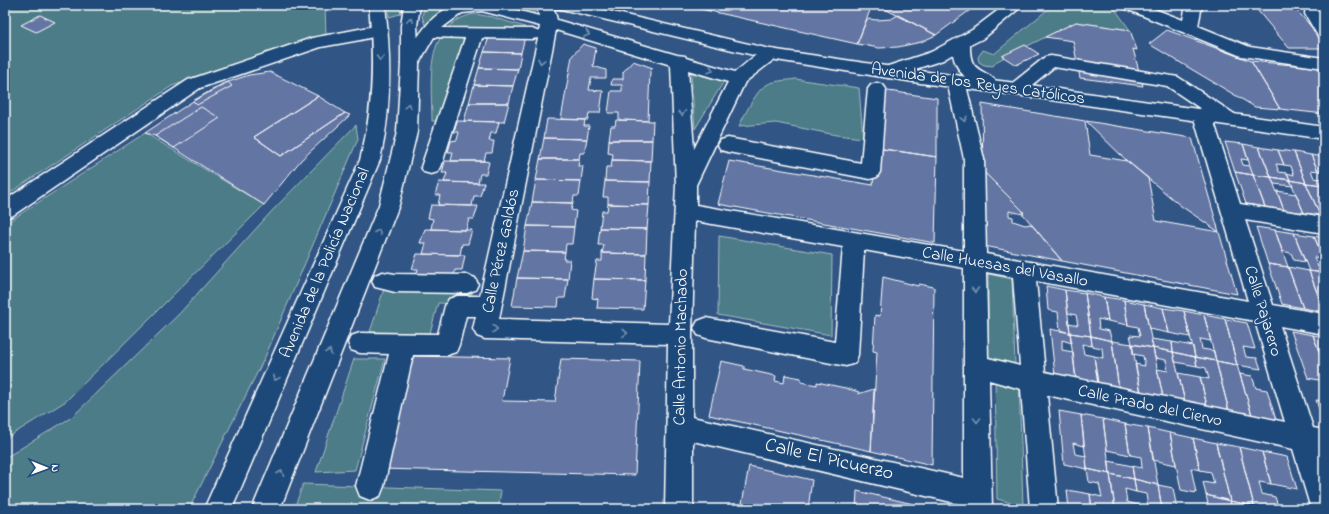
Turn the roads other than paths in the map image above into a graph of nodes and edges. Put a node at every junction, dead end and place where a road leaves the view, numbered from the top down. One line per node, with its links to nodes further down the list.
1 (377, 5): 12 (street, Avenida de la Policía Nacional)
2 (412, 5): 20 (street, Avenida de la Policía Nacional, one-way to 2)
3 (562, 5): 10 (street, Avenida de los Reyes Católicos)
4 (592, 5): 10 (street, Avenida de los Reyes Católicos)
5 (1015, 5): 16 (street)
6 (1130, 5): 11 (street)
7 (1194, 5): 11 (street)
8 (1314, 5): 13 (street)
9 (542, 21): 15 (street); 18 (street, one-way to 18); 20 (street); 42 (street, Calle Pérez Galdós, one-way to 42)
10 (634, 22): 17 (street, Avenida de los Reyes Católicos)
11 (1188, 29): 19 (street)
12 (380, 30): 33 (street); 56 (street, Avenida de la Policía Nacional, one-way to 56)
13 (1324, 32)
14 (438, 33): 15 (street)
15 (475, 34): 31 (street)
16 (962, 43): 21 (street); 24 (street)
17 (770, 54): 21 (street, Avenida de los Reyes Católicos); 22 (street, Calle Antonio Machado)
18 (679, 60): 22 (street, one-way to 22); 32 (street, Calle Antonio Machado, one-way to 32)
19 (1324, 63)
20 (410, 64): 57 (street, Avenida de la Policía Nacional, one-way to 20)
21 (888, 72): 23 (street, Avenida de los Reyes Católicos)
22 (738, 79): 32 (street, Calle Antonio Machado)
23 (956, 81): 24 (street, Avenida de los Reyes Católicos); 38 (street, one-way to 38)
24 (990, 86): 26 (street, Avenida de los Reyes Católicos)
25 (877, 89): 30 (street)
26 (1016, 89): 27 (street, Avenida de los Reyes Católicos); 28 (street)
27 (1202, 115): 28 (street, Avenida de los Reyes Católicos); 34 (street, Calle Pajarero)
28 (1229, 119): 29 (street, Avenida de los Reyes Católicos)
29 (1324, 133)
30 (728, 145)
31 (431, 167)
32 (686, 185): 35 (street, Calle Antonio Machado)
33 (5, 210)
34 (1231, 210): 36 (street); 43 (street, Calle Pajarero)
35 (685, 211): 37 (street, Calle Huesas del Vasallo); 46 (street, Calle Antonio Machado)
36 (1324, 225)
37 (854, 240): 38 (street, Calle Huesas del Vasallo); 45 (street)
38 (974, 261): 39 (street, Calle Huesas del Vasallo); 49 (street, one-way to 49)
39 (1024, 270): 43 (street, Calle Huesas del Vasallo); 50 (street)
40 (383, 281): 41 (street)
41 (467, 284)
42 (490, 306): 46 (street, Calle Pérez Galdós, one-way to 46); 48 (street)
43 (1264, 313): 44 (street, Calle Huesas del Vasallo); 52 (street, Calle Pajarero)
44 (1324, 324)
45 (706, 328)
46 (680, 334): 51 (street, Calle Antonio Machado)
47 (360, 343): 48 (street)
48 (402, 344): 53 (street)
49 (976, 365): 50 (street, Calle Prado del Ciervo); 54 (street, one-way to 54)
50 (1033, 381): 52 (street, Calle Prado del Ciervo); 59 (street)
51 (680, 426): 54 (street, Calle El Picuerzo); 58 (street, Calle Antonio Machado)
52 (1314, 441): 55 (street, Calle Pajarero)
53 (370, 486)
54 (978, 502)
55 (1324, 506)
56 (218, 509)
57 (266, 509)
58 (679, 509)
59 (1044, 509)

